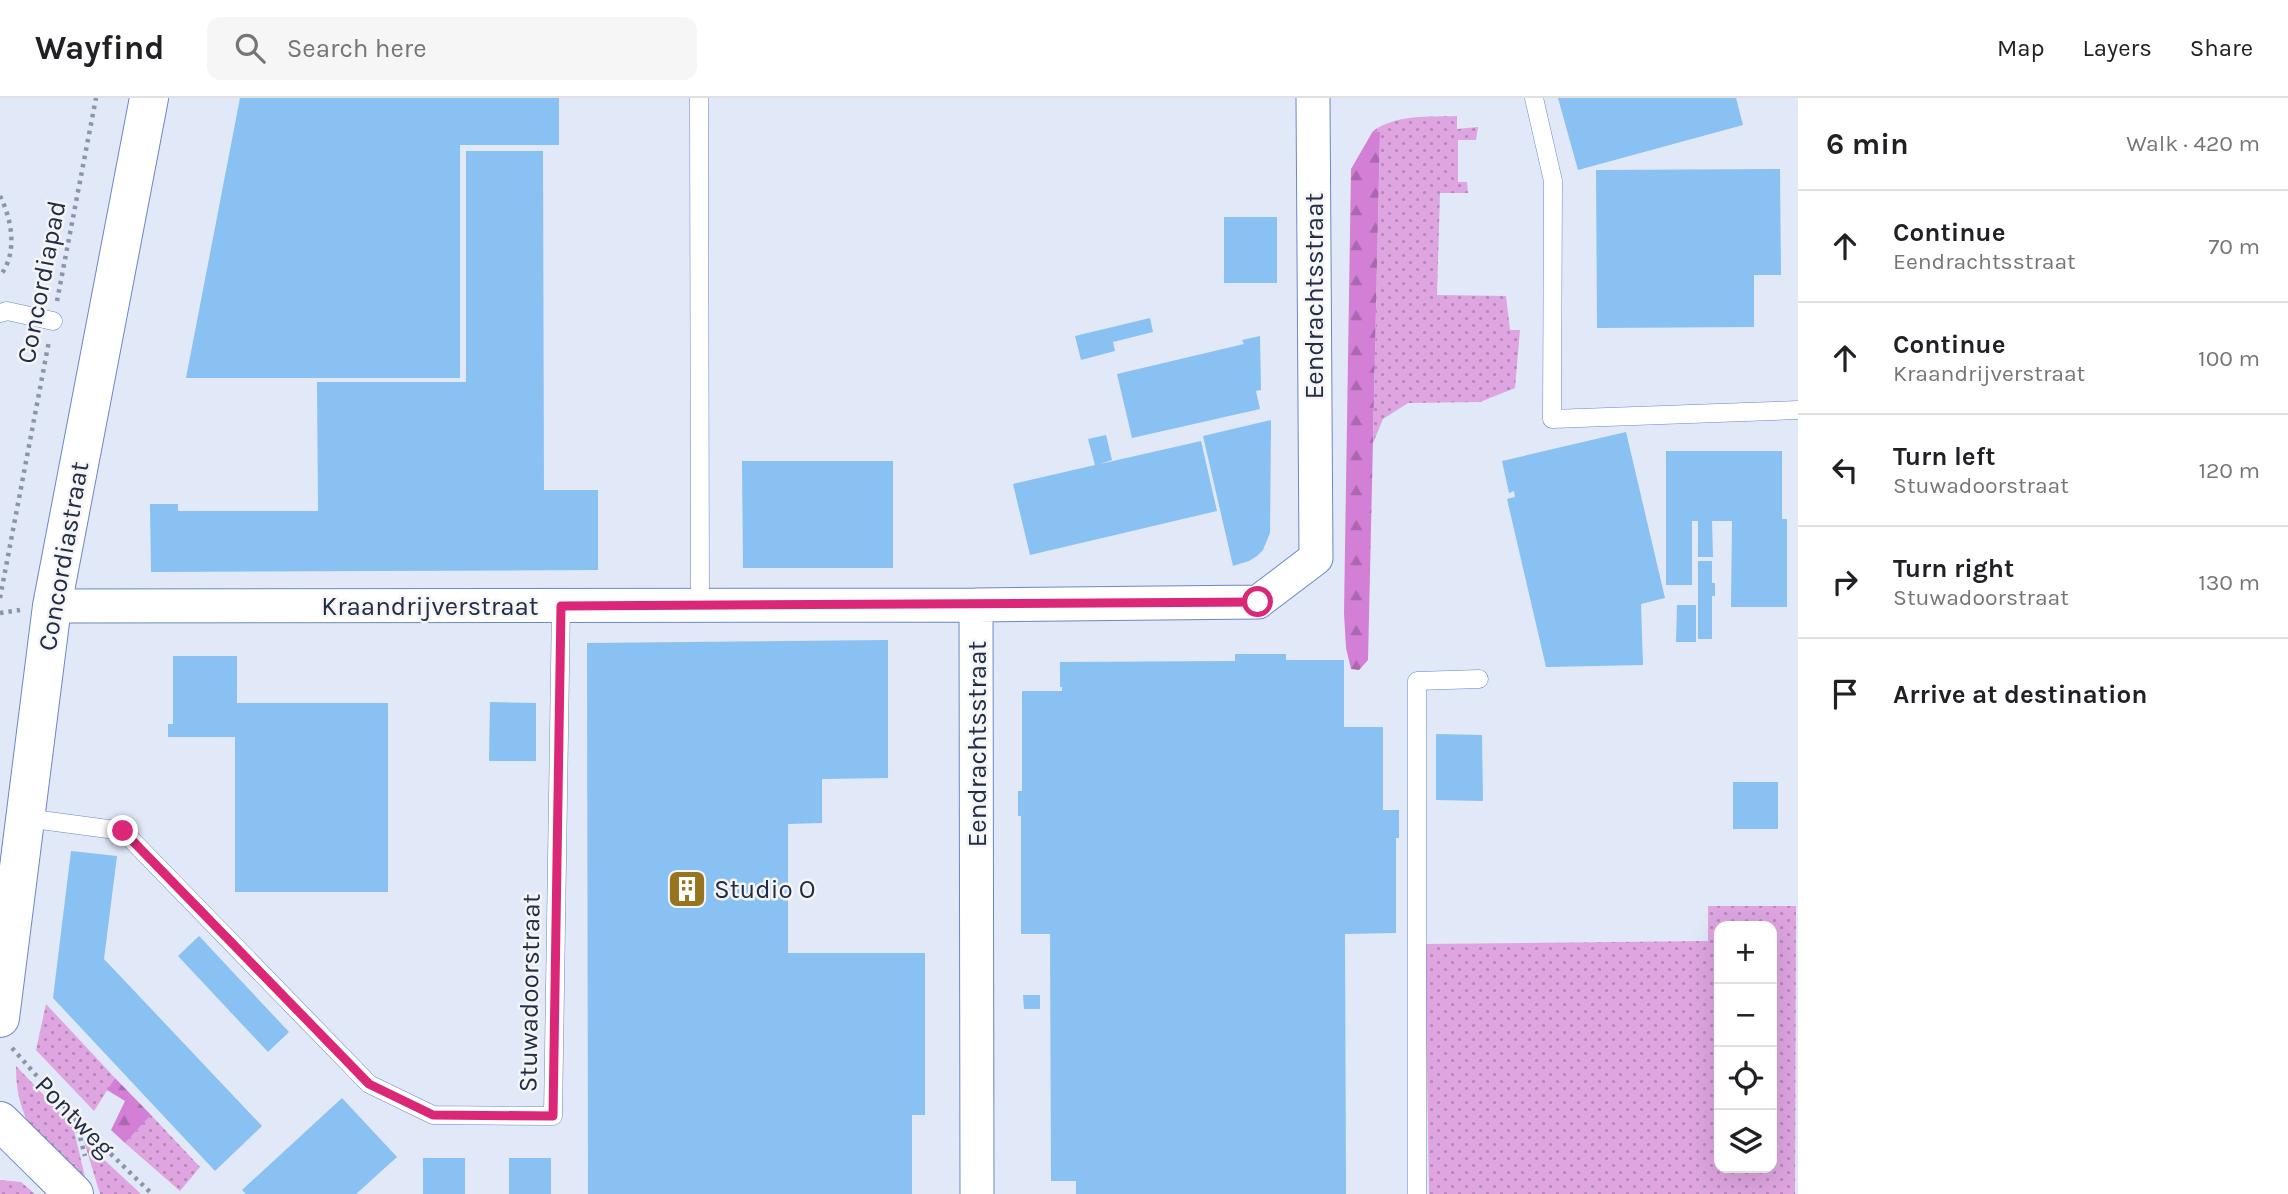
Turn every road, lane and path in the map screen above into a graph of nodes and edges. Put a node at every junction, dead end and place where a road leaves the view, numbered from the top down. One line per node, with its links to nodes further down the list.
1 (96, 98): 9 (path, Concordiapad)
2 (149, 98): 13 (street, Concordiastraat)
3 (699, 98): 15 (lane)
4 (1313, 98): 12 (street, Eendrachtsstraat)
5 (1534, 98): 10 (lane)
6 (0, 196): 7 (path)
7 (0, 276)
8 (0, 313): 9 (lane)
9 (53, 321): 11 (path, Concordiapad)
10 (1798, 410)
11 (0, 598)
12 (976, 605): 15 (street, Kraandrijverstraat); 22 (street, Eendrachtsstraat)
13 (52, 606): 14 (street, Kraandrijverstraat); 17 (street, Concordiastraat)
14 (561, 606): 15 (street, Kraandrijverstraat); 17 (lane, Stuwadoorstraat)
15 (700, 606)
16 (1479, 679): 23 (lane)
17 (26, 818): 18 (street, Concordiastraat)
18 (4, 1031): 21 (path, Pontweg)
19 (0, 1121): 20 (street, Pontweg)
20 (74, 1194)
21 (152, 1194)
22 (977, 1194)
23 (1417, 1194)

